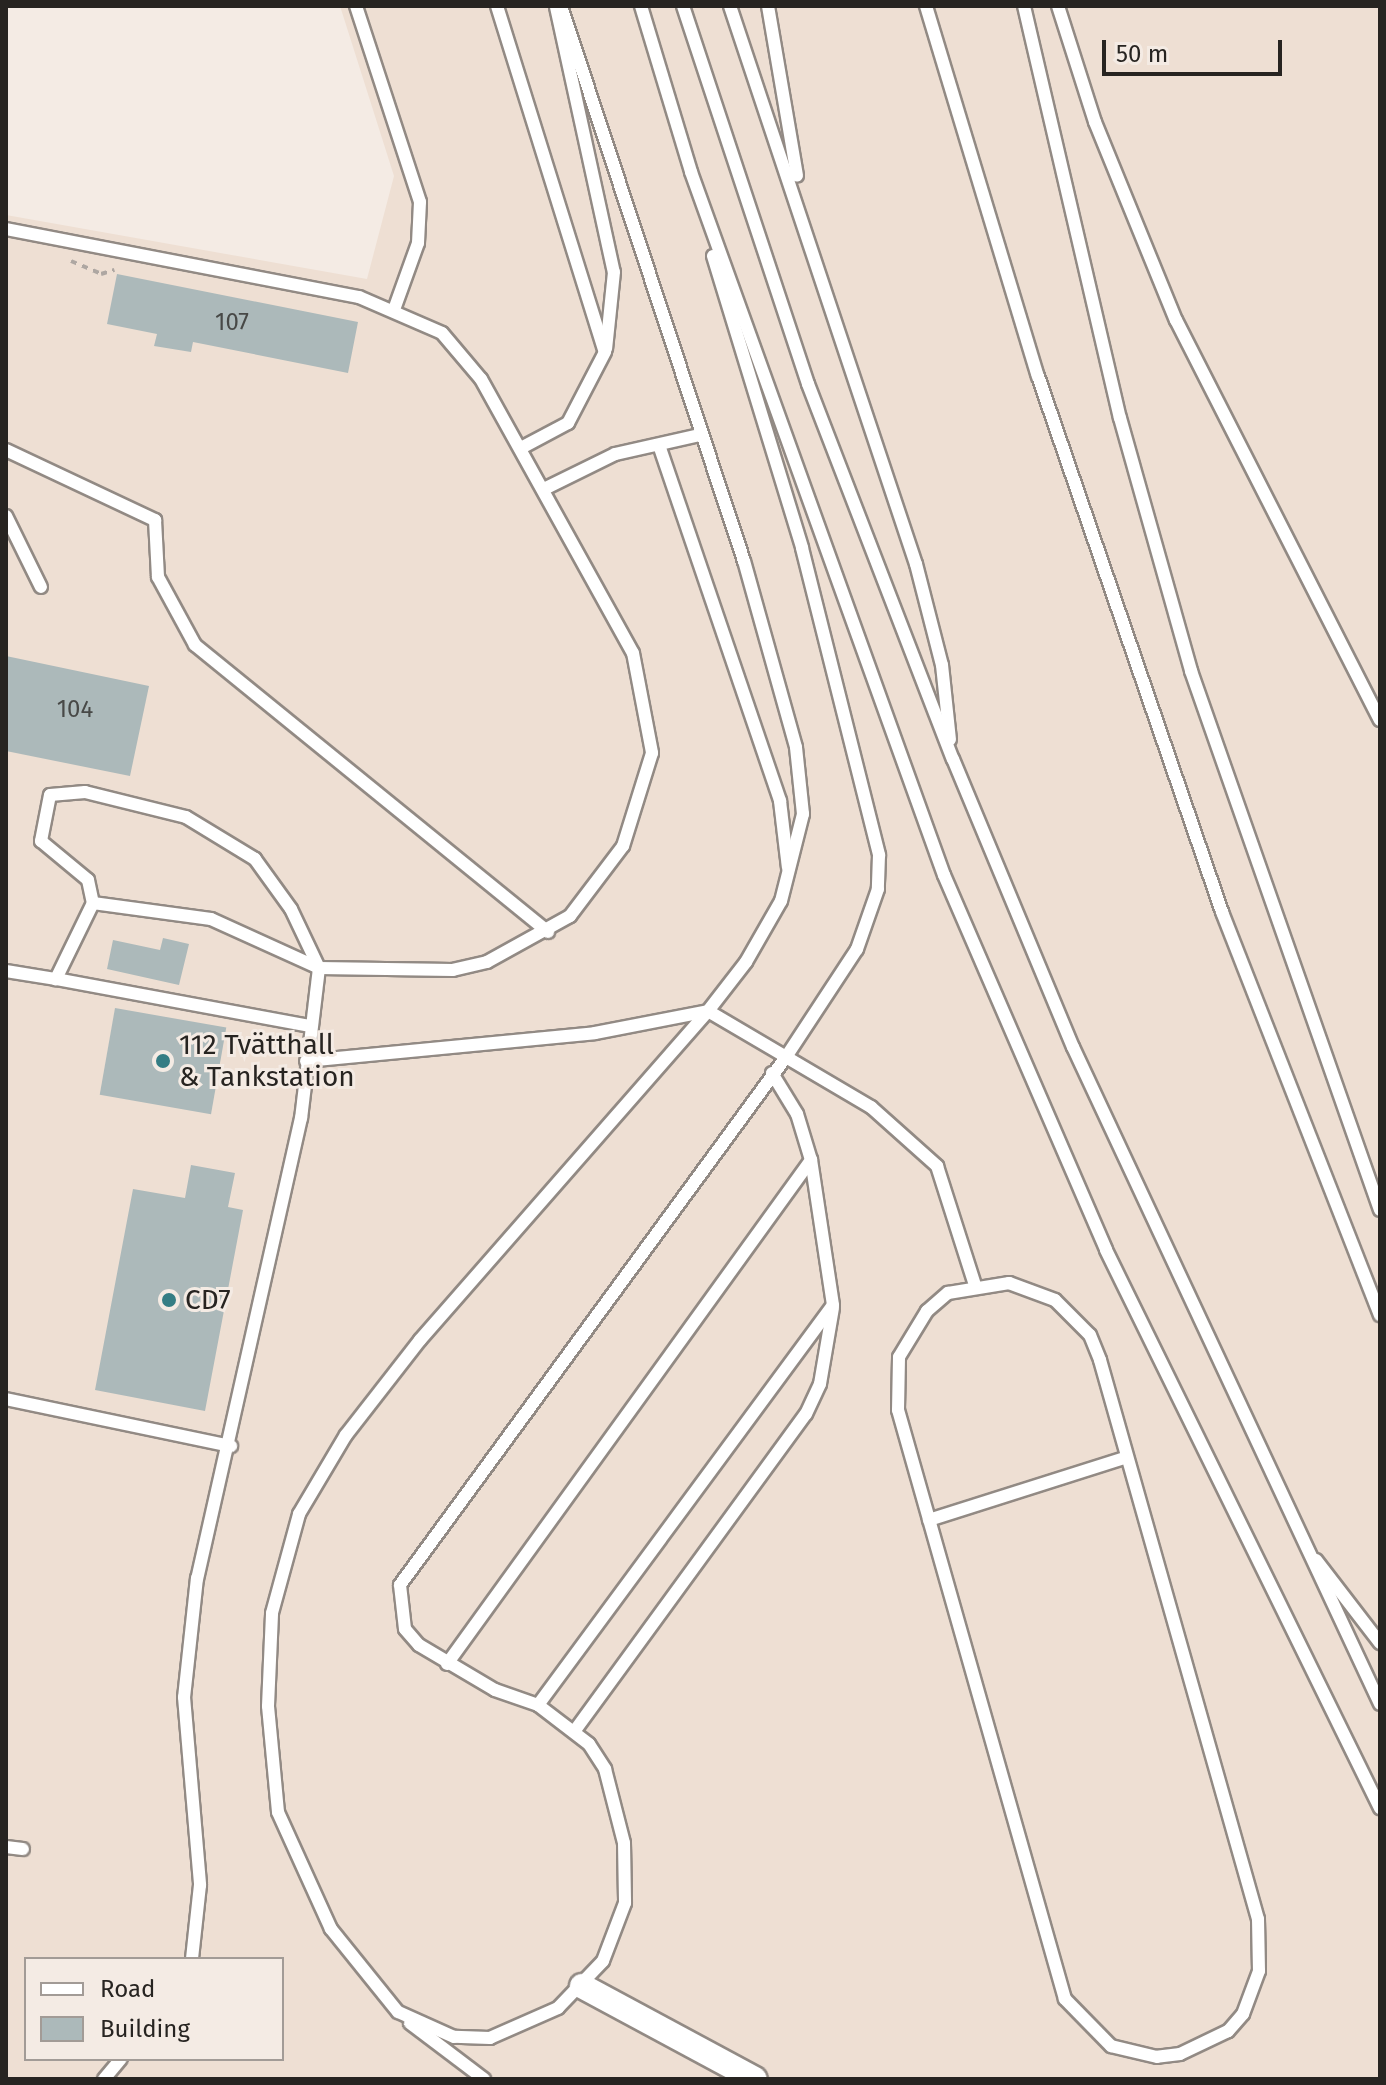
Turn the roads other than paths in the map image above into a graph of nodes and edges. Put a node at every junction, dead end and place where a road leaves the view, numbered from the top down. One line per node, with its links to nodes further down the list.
1 (356, 6): 14 (lane)
2 (497, 6): 15 (lane)
3 (558, 6): 15 (lane); 16 (lane)
4 (641, 6): 11 (lane)
5 (683, 6): 24 (lane)
6 (730, 6): 12 (lane)
7 (768, 6): 12 (lane)
8 (926, 6): 40 (lane)
9 (1024, 6): 37 (lane)
10 (1058, 6): 23 (lane)
11 (691, 172): 33 (lane); 51 (lane)
12 (802, 207): 24 (lane)
13 (6, 229): 14 (lane)
14 (395, 307): 18 (lane)
15 (605, 352): 18 (lane)
16 (700, 435): 17 (lane); 25 (lane)
17 (659, 445): 20 (lane); 25 (lane)
18 (521, 448): 20 (lane)
19 (6, 450): 27 (lane)
20 (544, 489): 27 (lane)
21 (6, 516): 22 (lane)
22 (41, 587)
23 (1380, 720)
24 (953, 759): 45 (lane)
25 (790, 879): 31 (lane)
26 (93, 903): 28 (lane); 28 (lane); 30 (lane)
27 (548, 932): 28 (lane)
28 (319, 968): 32 (lane)
29 (6, 971): 30 (lane)
30 (56, 979): 32 (lane)
31 (708, 1011): 33 (lane); 34 (lane); 56 (lane)
32 (309, 1026): 34 (lane)
33 (786, 1057): 35 (lane); 38 (lane)
34 (306, 1061): 42 (lane)
35 (772, 1073): 36 (lane); 47 (lane)
36 (811, 1160): 39 (lane); 47 (lane)
37 (1380, 1210)
38 (975, 1285): 43 (lane); 44 (lane)
39 (833, 1305): 49 (lane); 50 (lane)
40 (1380, 1315)
41 (6, 1399): 42 (lane)
42 (231, 1446): 54 (lane)
43 (1125, 1458): 44 (lane); 44 (lane)
44 (929, 1520)
45 (1300, 1539): 46 (lane); 48 (lane)
46 (1380, 1643)
47 (447, 1664): 49 (lane)
48 (1380, 1704)
49 (538, 1705): 50 (lane)
50 (576, 1729): 55 (lane)
51 (1380, 1808)
52 (6, 1847): 53 (lane)
53 (23, 1849)
54 (192, 1957)
55 (582, 1986): 56 (lane); 60 (street)
56 (398, 2012): 59 (lane)
57 (119, 2061): 58 (lane)
58 (104, 2079)
59 (484, 2079)
60 (755, 2079)

